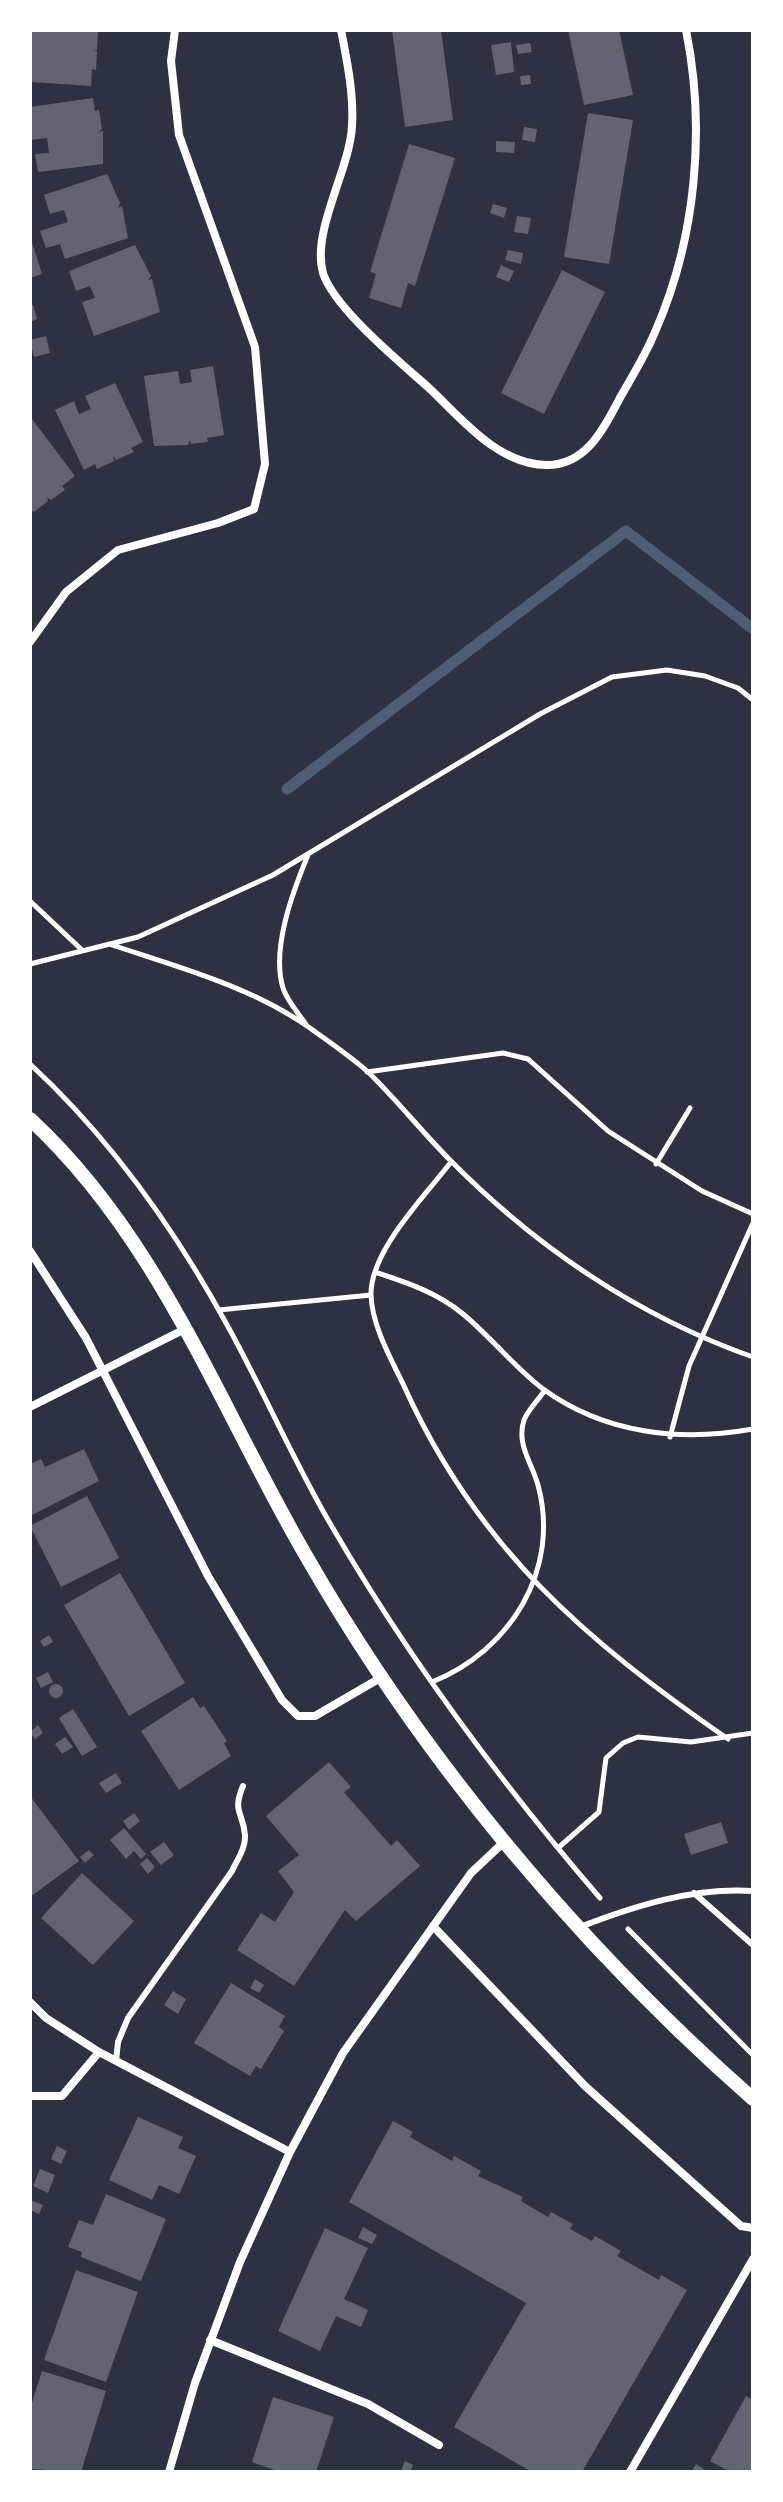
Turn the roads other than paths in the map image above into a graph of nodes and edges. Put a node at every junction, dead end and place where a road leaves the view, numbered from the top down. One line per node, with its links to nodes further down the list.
1 (175, 30): 4 (street)
2 (341, 30): 3 (street)
3 (686, 30)
4 (30, 642)
5 (30, 1119): 7 (street)
6 (30, 1251): 8 (street)
7 (187, 1328): 8 (street); 10 (street)
8 (103, 1370): 9 (street); 10 (street)
9 (30, 1407)
10 (382, 1677): 12 (street)
11 (243, 1786): 20 (lane)
12 (506, 1841): 15 (street); 16 (street)
13 (753, 1891): 14 (lane)
14 (694, 1893): 16 (lane); 17 (lane)
15 (433, 1926): 23 (street); 24 (street)
16 (580, 1927): 22 (street)
17 (753, 1945)
18 (30, 2002): 19 (street)
19 (99, 2052): 20 (street); 21 (street)
20 (116, 2061): 23 (street)
21 (30, 2096)
22 (753, 2099)
23 (290, 2152): 26 (street)
24 (753, 2228)
25 (753, 2259): 29 (street)
26 (210, 2340): 27 (street); 28 (street)
27 (439, 2445)
28 (169, 2472)
29 (630, 2472)

